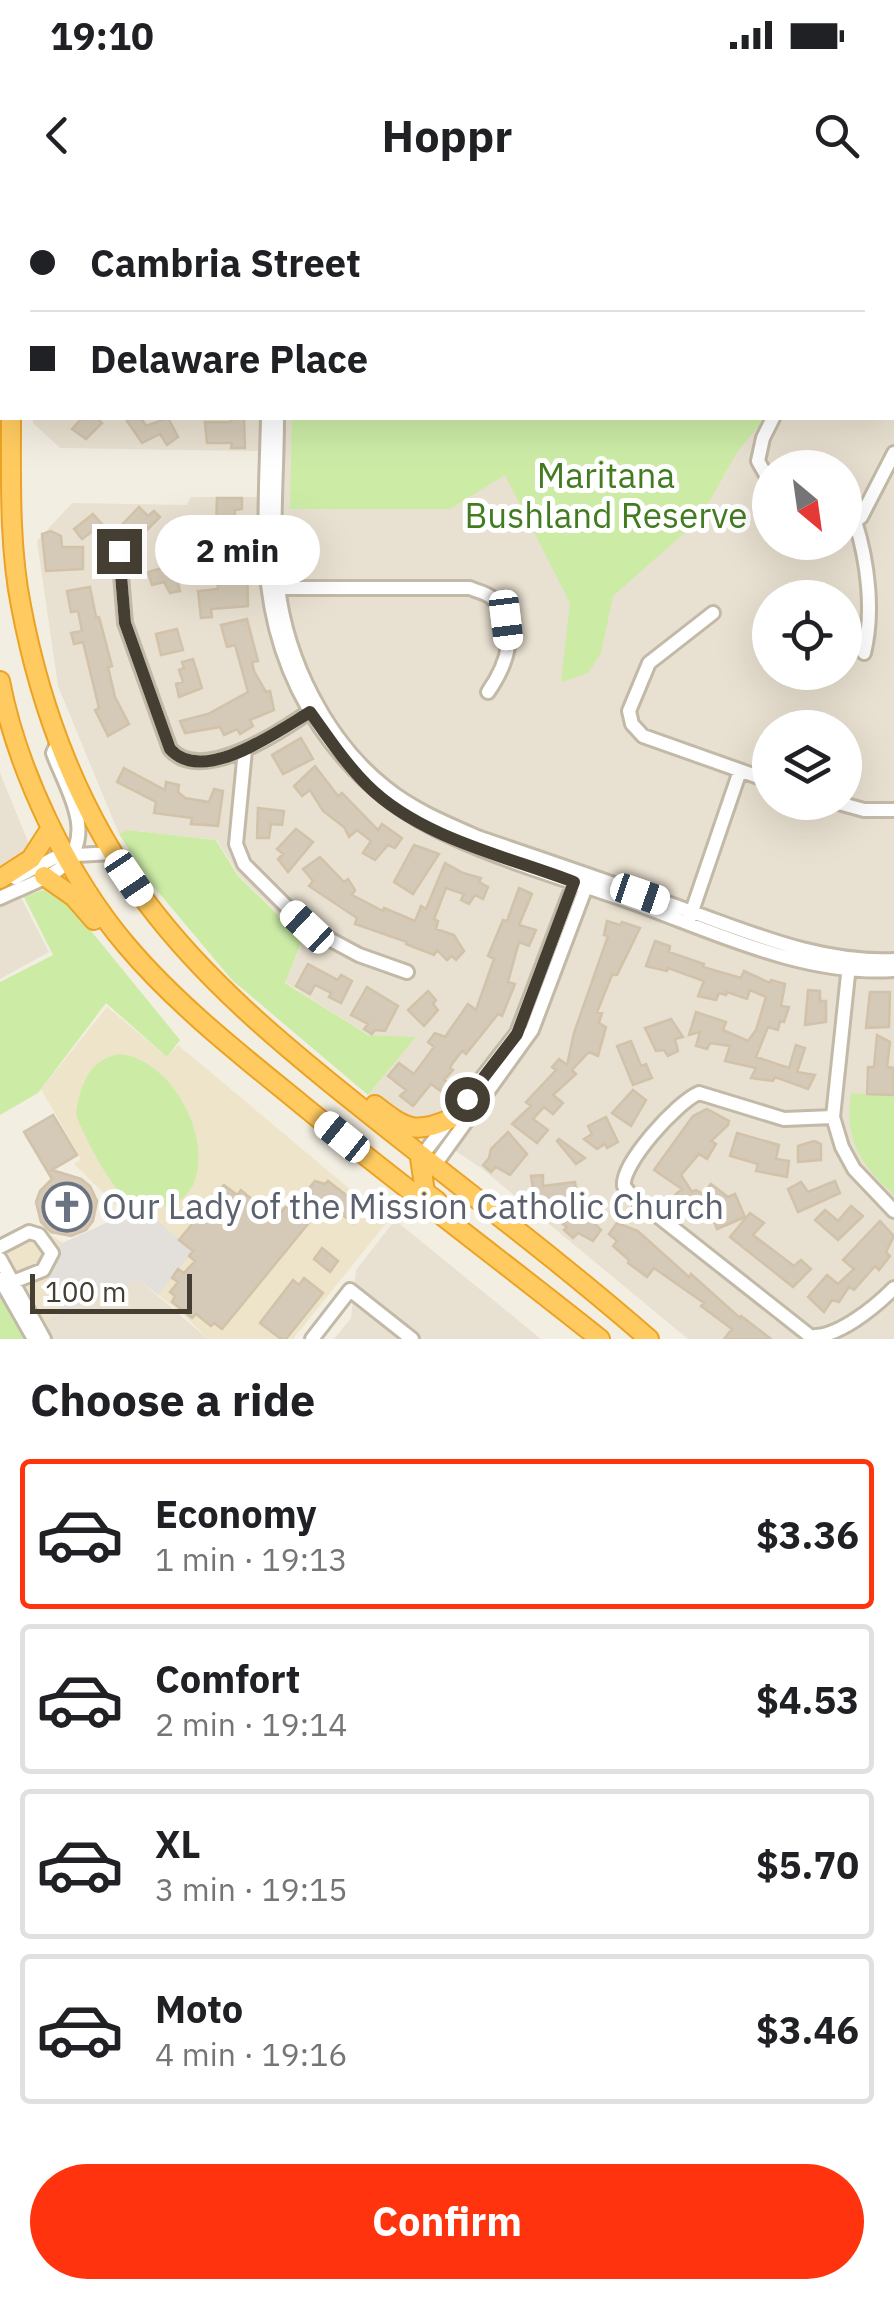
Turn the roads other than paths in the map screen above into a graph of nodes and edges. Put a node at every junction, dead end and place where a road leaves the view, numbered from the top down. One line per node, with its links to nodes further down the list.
1 (12, 420): 16 (highway)
2 (268, 420): 10 (street)
3 (278, 420): 10 (street)
4 (773, 420): 5 (street)
5 (760, 450)
6 (894, 453): 7 (street)
7 (862, 513)
8 (119, 551): 17 (street)
9 (858, 560): 12 (street)
10 (274, 588): 14 (street); 15 (street)
11 (713, 613): 18 (street)
12 (864, 653)
13 (0, 681): 22 (highway)
14 (488, 692)
15 (314, 709): 17 (street); 26 (street)
16 (58, 742): 23 (highway); 24 (street)
17 (246, 750): 34 (street)
18 (740, 770): 19 (street); 29 (street)
19 (752, 774)
20 (862, 809): 21 (street)
21 (894, 810)
22 (50, 828): 24 (highway); 27 (highway)
23 (113, 853): 24 (street); 35 (highway)
24 (68, 856): 25 (street); 27 (street); 30 (highway)
25 (44, 876): 28 (street); 30 (highway)
26 (582, 879): 29 (street); 37 (street); 39 (street)
27 (0, 883)
28 (0, 898)
29 (691, 917): 32 (street)
30 (127, 946): 38 (highway)
31 (894, 960): 32 (street)
32 (849, 965): 33 (street); 36 (street)
33 (894, 970)
34 (407, 972)
35 (320, 1075): 37 (highway); 39 (highway)
36 (833, 1117): 40 (street); 45 (street)
37 (450, 1119): 39 (street)
38 (371, 1160): 39 (highway); 43 (highway)
39 (424, 1162): 43 (highway); 51 (highway)
40 (894, 1212)
41 (0, 1247): 44 (street)
42 (0, 1260): 44 (street)
43 (519, 1275): 50 (highway)
44 (6, 1280): 46 (street); 47 (street)
45 (894, 1288)
46 (34, 1339)
47 (44, 1339)
48 (312, 1339): 49 (street)
49 (412, 1339)
50 (600, 1339)
51 (649, 1339)

